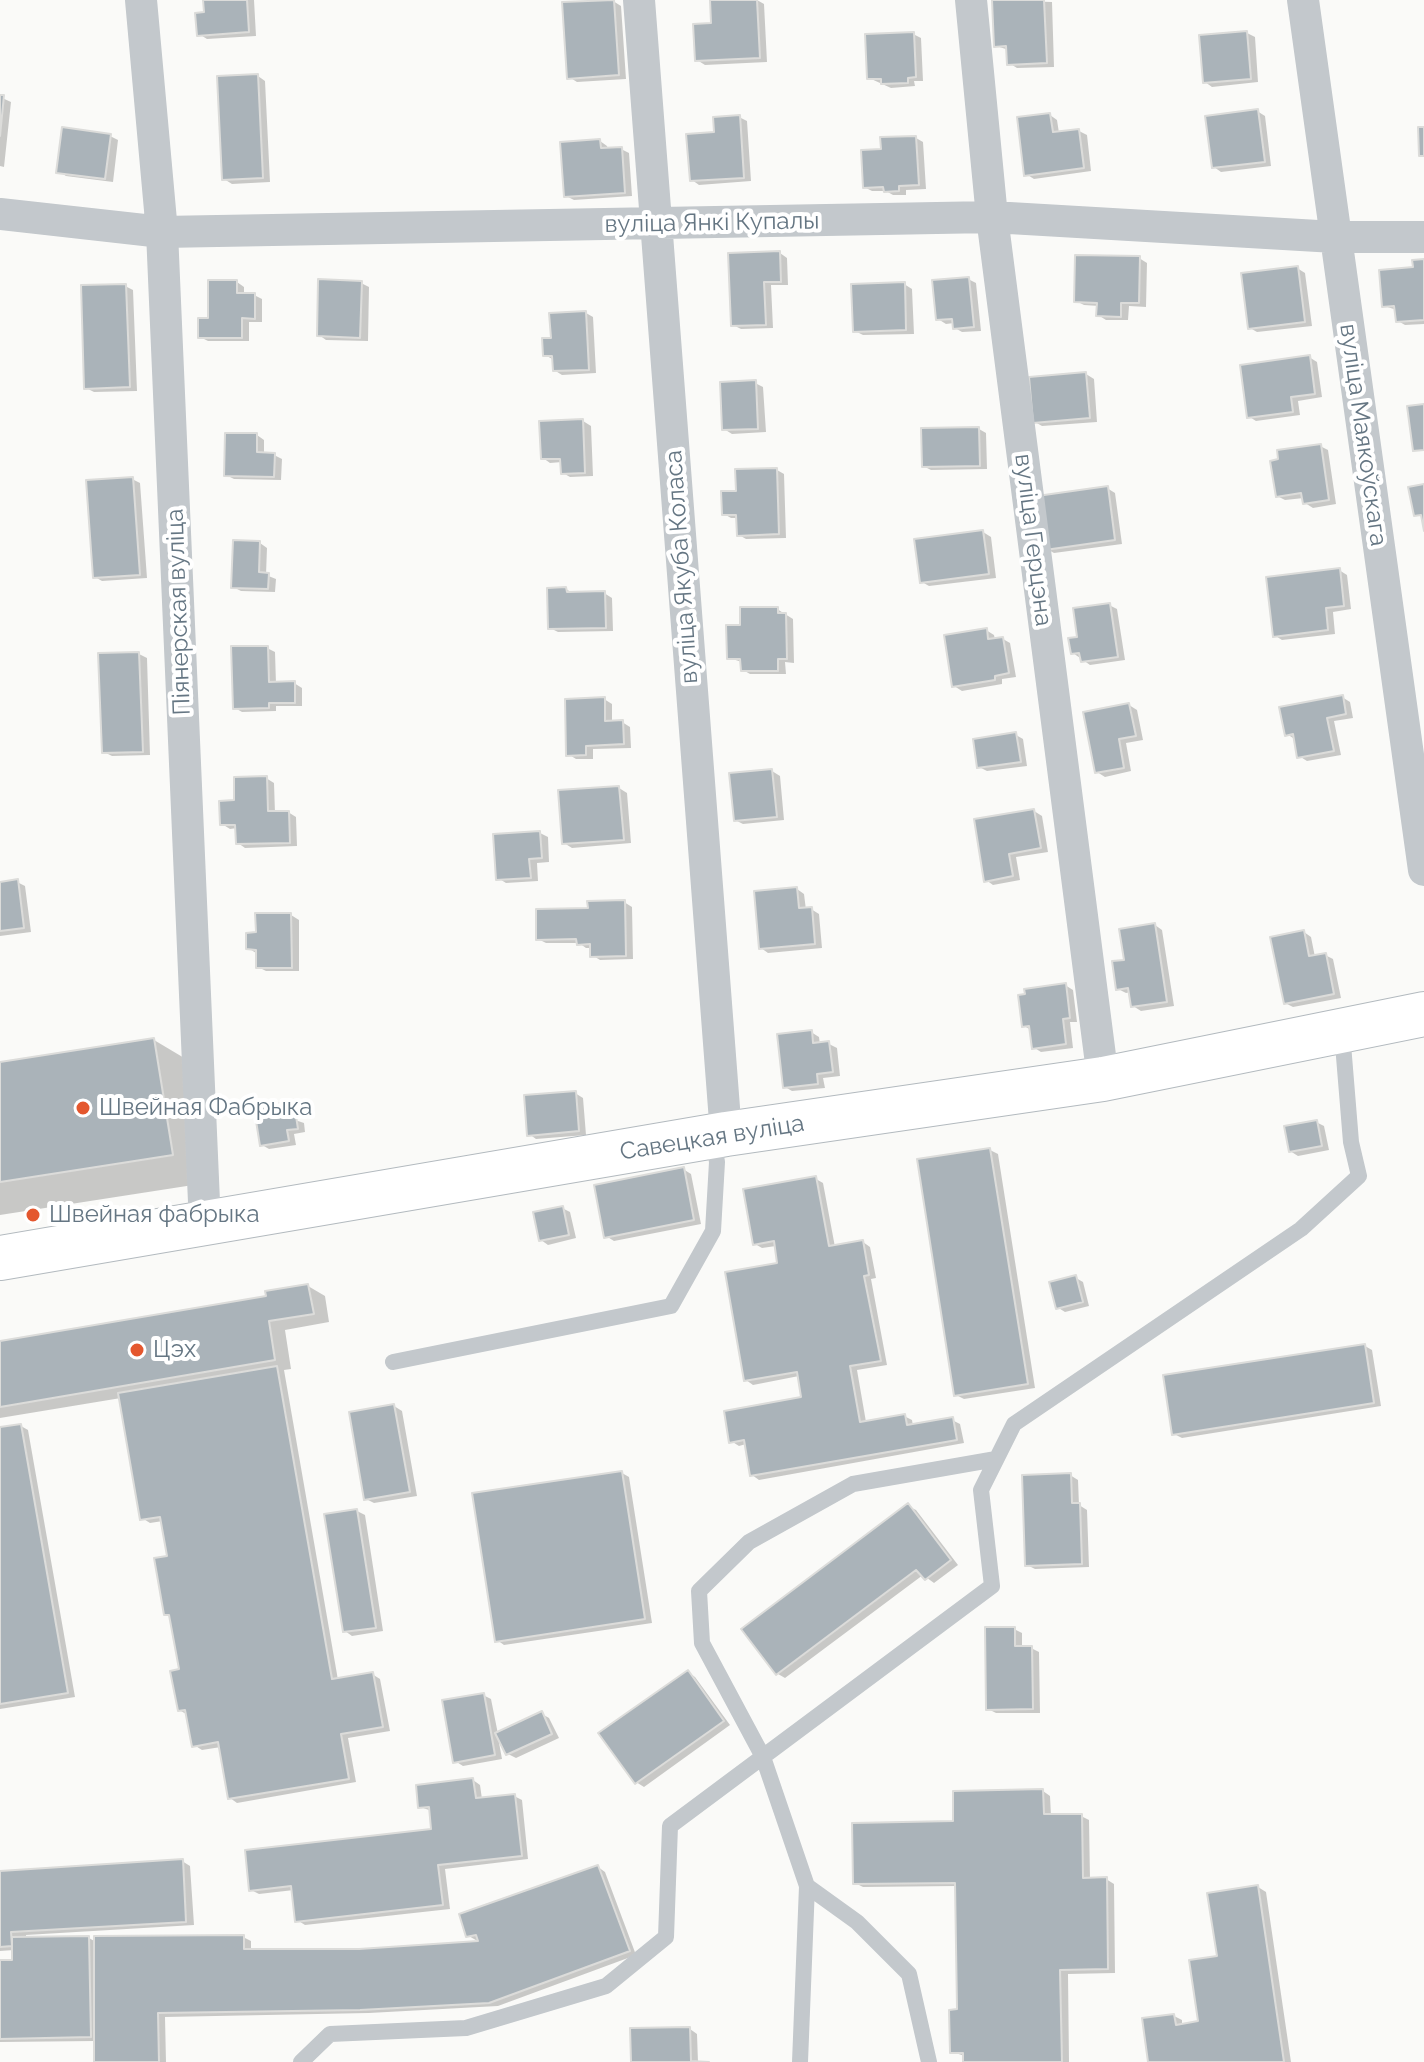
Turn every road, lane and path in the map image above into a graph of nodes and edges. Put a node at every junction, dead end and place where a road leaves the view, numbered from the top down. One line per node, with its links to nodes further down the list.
1 (141, 0): 8 (street, Піянерская вуліца)
2 (639, 0): 7 (street, вуліца Якуба Коласа)
3 (971, 0): 6 (street, вуліца Герцэна)
4 (1303, 0): 9 (street, вуліца Маякоўскага)
5 (0, 214): 8 (street, вуліца Янкі Купалы)
6 (992, 217): 7 (street, вуліца Янкі Купалы); 9 (street, вуліца Янкі Купалы); 14 (street, вуліца Герцэна)
7 (655, 225): 8 (street, вуліца Янкі Купалы); 15 (street, вуліца Якуба Коласа)
8 (162, 232): 16 (street, Піянерская вуліца)
9 (1335, 237): 10 (street, вуліца Янкі Купалы); 11 (street, вуліца Маякоўскага)
10 (1424, 237)
11 (1424, 870)
12 (1424, 1014): 13 (street, Савецкая вуліца)
13 (1342, 1030): 14 (street, Савецкая вуліца); 19 (lane)
14 (1103, 1079): 15 (street, Савецкая вуліца)
15 (719, 1136): 16 (street, Савецкая вуліца); 18 (lane)
16 (205, 1225): 17 (street, Савецкая вуліца)
17 (0, 1258)
18 (393, 1362)
19 (996, 1459): 20 (lane); 20 (lane)
20 (763, 1757): 21 (lane); 22 (lane)
21 (807, 1886): 23 (lane); 24 (lane)
22 (301, 2062)
23 (800, 2062)
24 (929, 2062)

